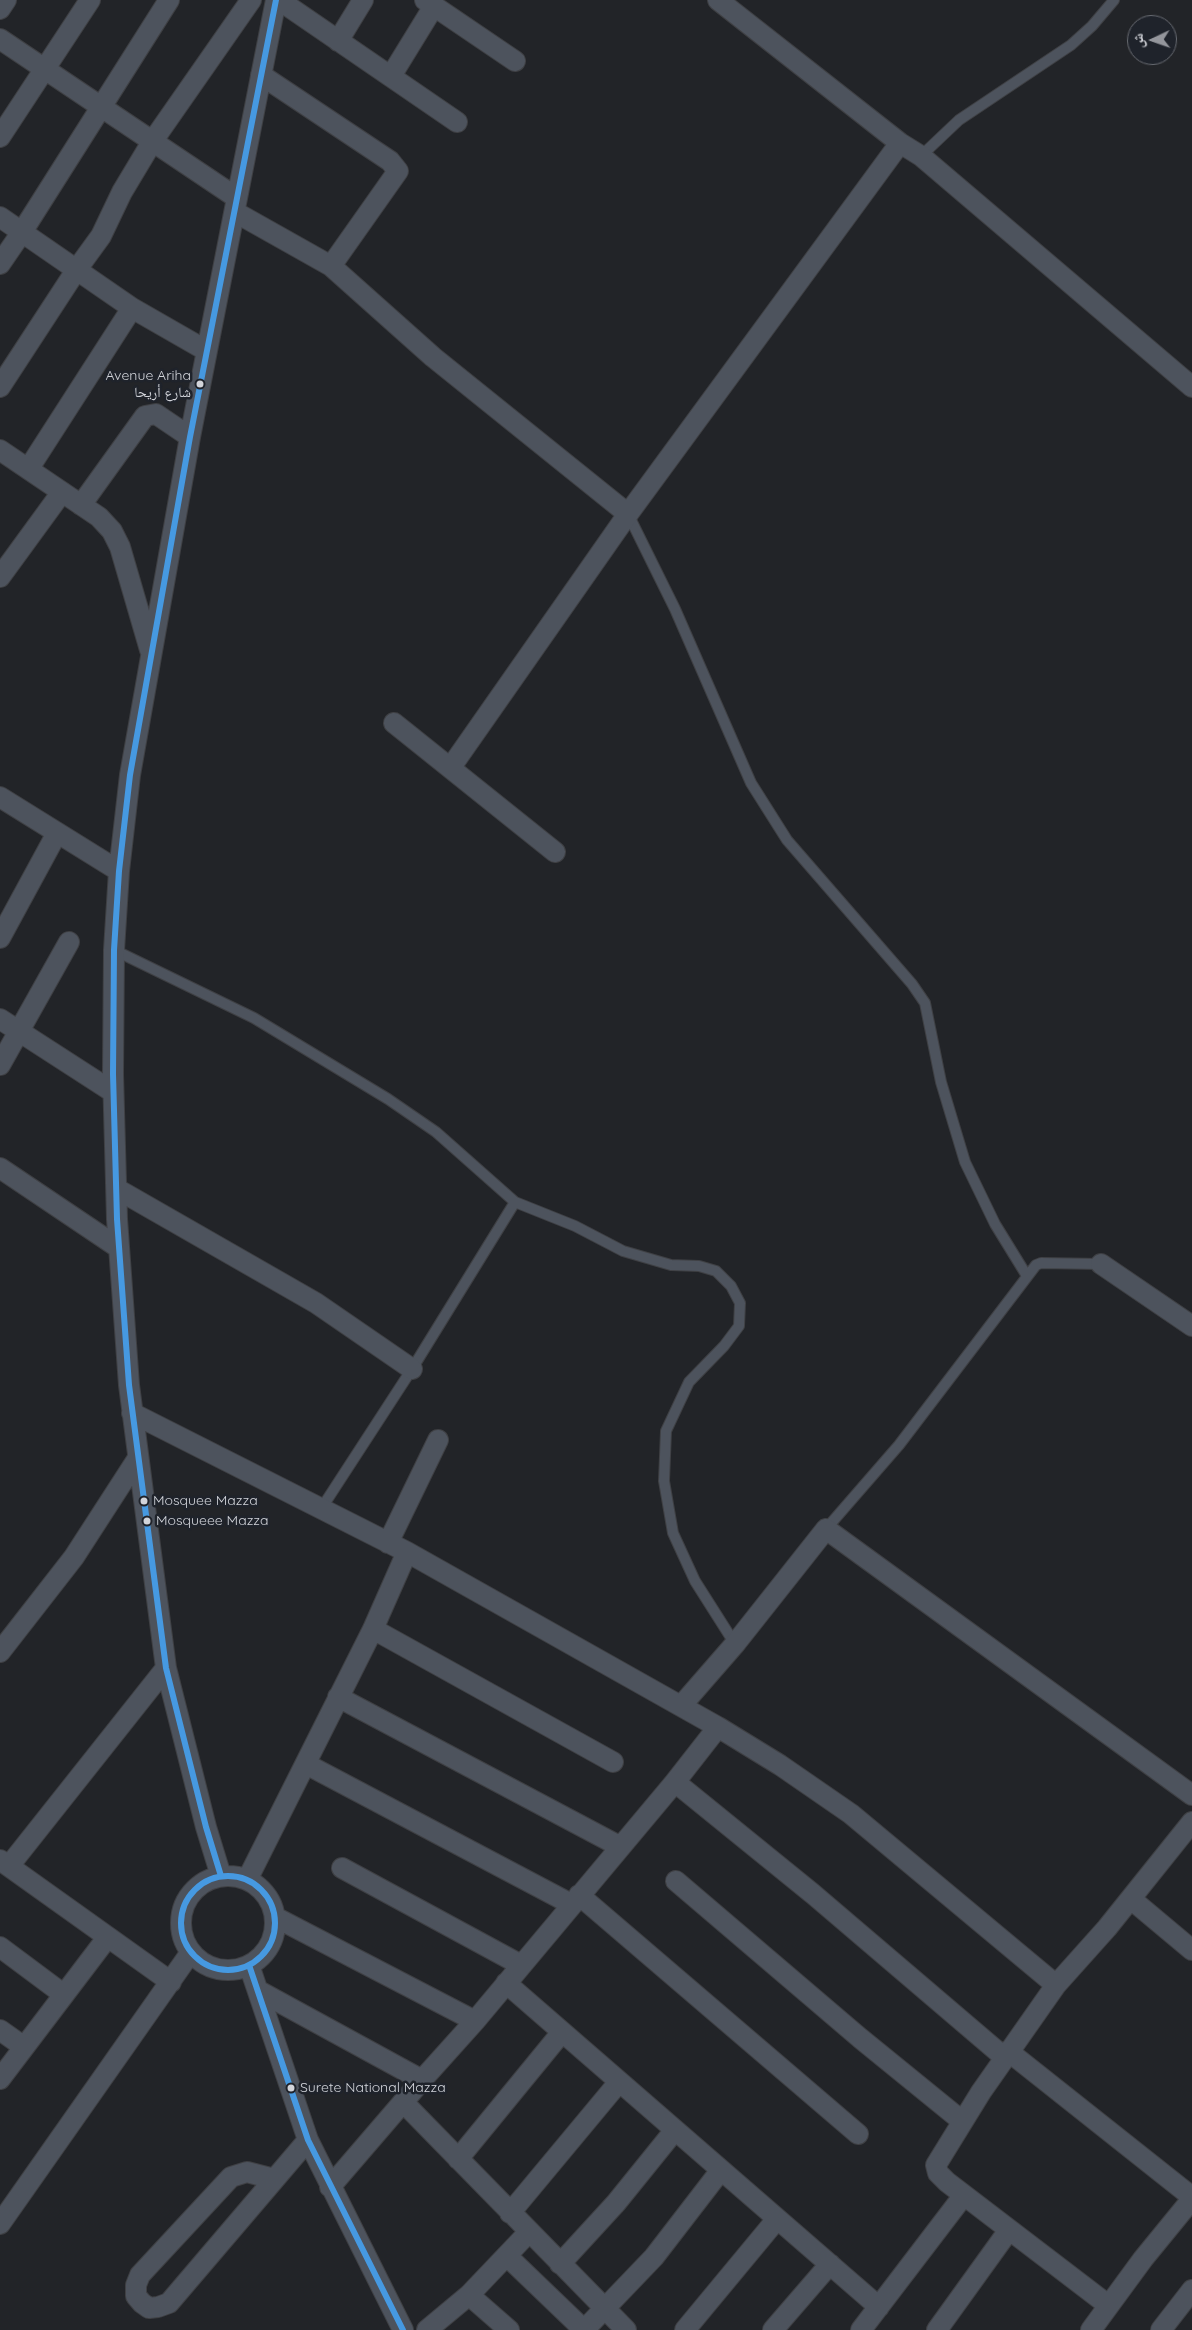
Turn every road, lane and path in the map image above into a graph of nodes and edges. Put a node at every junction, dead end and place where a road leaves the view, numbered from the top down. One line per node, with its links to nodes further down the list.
1 (6, 0): 10 (street)
2 (90, 0): 14 (street)
3 (169, 0): 17 (street)
4 (251, 0): 20 (street)
5 (277, 0): 12 (street); 15 (street)
6 (362, 0): 12 (street)
7 (718, 0): 21 (street)
8 (1114, 0): 22 (lane)
9 (430, 3): 13 (street); 16 (street)
10 (0, 9)
11 (0, 40): 14 (street)
12 (338, 40): 16 (street)
13 (515, 61)
14 (45, 71): 17 (street); 19 (street)
15 (261, 75): 23 (street); 27 (street)
16 (390, 76): 18 (street)
17 (100, 108): 20 (street); 25 (street)
18 (457, 122)
19 (0, 137)
20 (152, 142): 23 (street); 28 (street)
21 (900, 142): 22 (street); 38 (street)
22 (921, 156): 31 (street)
23 (236, 205): 27 (street); 30 (street)
24 (0, 217): 25 (street)
25 (22, 232): 26 (street); 28 (street)
26 (0, 264)
27 (331, 266): 38 (street)
28 (77, 270): 29 (street); 32 (street)
29 (132, 308): 30 (street); 35 (street)
30 (207, 351): 33 (street)
31 (1192, 387)
32 (0, 388)
33 (190, 437): 37 (street); 40 (street)
34 (1, 452): 35 (street)
35 (28, 468): 36 (street)
36 (62, 492): 37 (street); 39 (street)
37 (81, 505): 40 (street)
38 (628, 514): 42 (street); 59 (lane)
39 (0, 577)
40 (151, 654): 46 (street)
41 (394, 722): 42 (street)
42 (451, 767): 45 (street)
43 (0, 797): 44 (street)
44 (57, 833): 46 (street); 47 (street)
45 (556, 852)
46 (119, 871): 49 (street)
47 (0, 938)
48 (69, 942): 51 (street)
49 (114, 950): 53 (street); 56 (lane)
50 (0, 1019): 51 (street)
51 (20, 1032): 52 (street); 53 (street)
52 (0, 1065)
53 (113, 1092): 55 (street)
54 (0, 1168): 57 (street)
55 (117, 1189): 57 (street); 61 (street)
56 (515, 1202): 61 (lane); 70 (lane)
57 (119, 1248): 62 (street)
58 (1101, 1264): 59 (lane); 60 (street)
59 (1027, 1276): 66 (lane)
60 (1192, 1326)
61 (412, 1369): 65 (lane)
62 (132, 1413): 64 (street); 65 (street)
63 (438, 1440): 67 (street)
64 (138, 1458): 71 (street); 72 (street)
65 (321, 1509): 67 (street)
66 (826, 1529): 70 (street); 79 (street)
67 (388, 1543): 68 (street)
68 (407, 1552): 69 (street); 74 (street)
69 (373, 1629): 73 (street); 76 (street)
70 (735, 1644): 74 (street)
71 (0, 1652)
72 (166, 1668): 82 (street); 84 (street)
73 (338, 1697): 77 (street); 81 (street)
74 (682, 1706): 75 (street)
75 (718, 1727): 78 (street); 98 (street)
76 (613, 1762)
77 (306, 1764): 85 (street); 87 (street)
78 (674, 1782): 81 (street); 105 (street)
79 (1192, 1795)
80 (1192, 1822): 88 (street)
81 (619, 1846): 87 (street)
82 (4, 1863): 90 (street)
83 (342, 1868): 95 (street)
84 (221, 1876): 85 (street); 93 (street)
85 (247, 1880): 89 (street)
86 (676, 1881): 110 (street)
87 (575, 1899): 95 (street); 112 (street)
88 (1131, 1899): 92 (street); 98 (street)
89 (275, 1917): 94 (street); 101 (street)
90 (107, 1938): 96 (street); 100 (street)
91 (0, 1948): 100 (street)
92 (1192, 1950)
93 (191, 1952): 94 (street); 96 (street)
94 (249, 1965): 99 (street)
95 (521, 1965): 97 (street)
96 (171, 1982): 121 (street)
97 (506, 1983): 101 (street); 103 (street)
98 (1056, 1984): 105 (street)
99 (259, 1991): 107 (street); 113 (street)
100 (63, 1994): 104 (street)
101 (475, 2021): 107 (street)
102 (0, 2030): 104 (street)
103 (562, 2032): 108 (street); 114 (street)
104 (24, 2048): 106 (street)
105 (1006, 2054): 110 (street); 119 (street)
106 (0, 2080)
107 (422, 2080): 109 (street)
108 (619, 2082): 111 (street); 120 (street)
109 (403, 2102): 114 (street); 117 (street)
110 (962, 2122): 118 (street)
111 (675, 2130): 115 (street); 127 (street)
112 (858, 2134)
113 (308, 2140): 116 (street); 117 (street)
114 (458, 2159): 120 (street)
115 (721, 2170): 122 (street); 133 (street)
116 (274, 2179): 116 (street)
117 (330, 2187): 134 (street)
118 (964, 2195): 123 (street); 132 (street)
119 (1192, 2198): 131 (street)
120 (510, 2213): 124 (street)
121 (1, 2219)
122 (777, 2219): 126 (street); 139 (street)
123 (1009, 2230): 131 (street); 142 (street)
124 (529, 2232): 125 (street); 127 (street)
125 (507, 2256): 128 (street); 129 (street)
126 (830, 2264): 132 (street); 140 (street)
127 (564, 2268): 128 (street); 133 (street)
128 (545, 2292): 137 (street)
129 (469, 2295): 135 (street); 136 (street)
130 (1190, 2297): 144 (street)
131 (1108, 2305): 143 (street)
132 (879, 2307): 141 (street)
133 (604, 2308): 137 (street); 138 (street)
134 (402, 2330)
135 (427, 2330)
136 (509, 2330)
137 (584, 2330)
138 (626, 2330)
139 (685, 2330)
140 (773, 2330)
141 (861, 2330)
142 (937, 2330)
143 (1091, 2330)
144 (1161, 2330)

